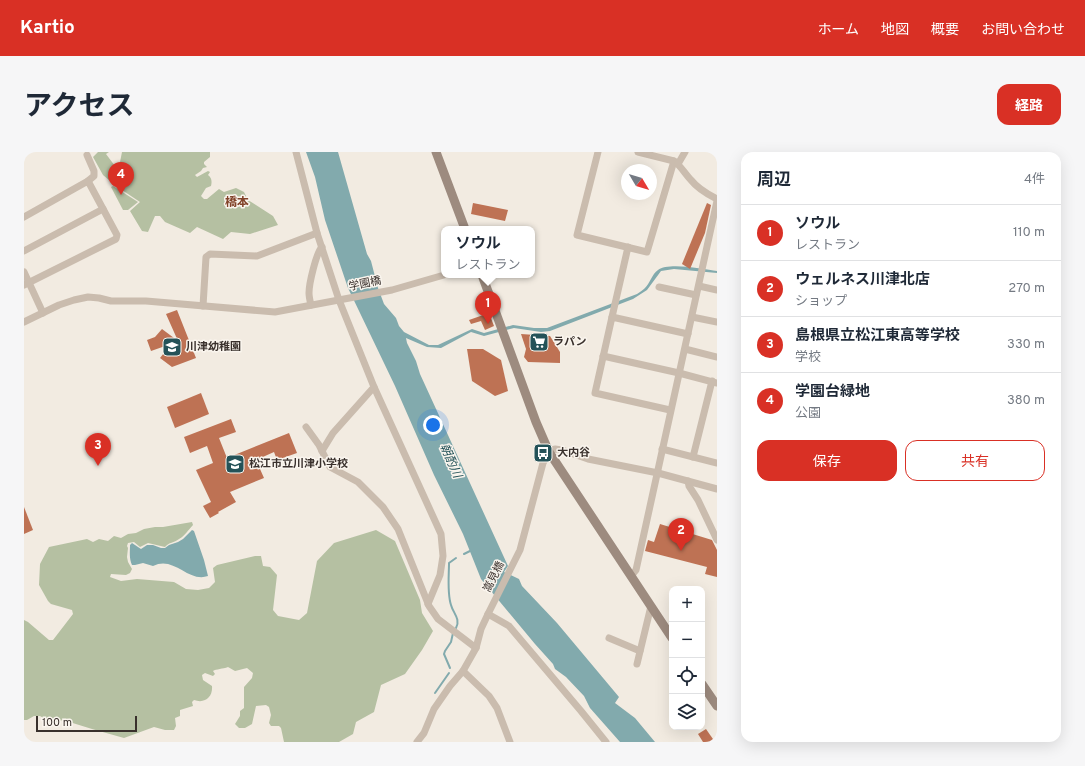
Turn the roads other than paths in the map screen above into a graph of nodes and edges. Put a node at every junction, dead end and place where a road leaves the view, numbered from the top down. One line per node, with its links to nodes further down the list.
1 (296, 152): 14 (street)
2 (436, 152): 13 (street)
3 (598, 152): 15 (street)
4 (638, 152): 7 (street)
5 (685, 152): 8 (street)
6 (87, 154): 9 (street)
7 (654, 154): 8 (street)
8 (676, 163): 10 (street); 15 (street)
9 (88, 181): 11 (street); 12 (street)
10 (717, 200): 22 (street)
11 (103, 209): 17 (street); 21 (street)
12 (24, 217)
13 (464, 226)
14 (317, 233): 16 (street); 28 (street)
15 (628, 247): 30 (street)
16 (322, 248): 26 (street); 27 (street)
17 (24, 251)
18 (24, 272): 21 (street)
19 (441, 276): 26 (street, 学園橋)
20 (483, 278): 45 (street)
21 (27, 284): 29 (street)
22 (699, 286): 24 (street); 25 (street)
23 (658, 287): 25 (street)
24 (717, 290)
25 (696, 296): 31 (street)
26 (342, 300): 27 (street, 学園橋); 40 (street)
27 (311, 305): 28 (street, 学園橋)
28 (203, 306): 29 (street, 学園橋)
29 (43, 313): 32 (street, 学園橋)
30 (612, 317): 34 (street); 36 (street)
31 (692, 317): 33 (street); 34 (street)
32 (24, 322)
33 (717, 322)
34 (688, 334): 35 (street)
35 (685, 349): 37 (street); 38 (street)
36 (603, 356): 38 (street); 41 (street)
37 (717, 357)
38 (679, 373): 39 (street); 41 (street)
39 (714, 382): 46 (street)
40 (374, 387): 44 (street); 53 (street)
41 (670, 410): 43 (street)
42 (306, 427): 44 (street)
43 (662, 449): 46 (street); 48 (street)
44 (322, 451): 53 (street)
45 (549, 452): 48 (street); 52 (street); 55 (street, 嵩見橋)
46 (693, 457): 47 (street)
47 (717, 463)
48 (658, 473): 49 (street); 52 (street)
49 (688, 481): 50 (street); 51 (street)
50 (717, 489)
51 (717, 540)
52 (631, 576): 54 (street)
53 (428, 604): 58 (street)
54 (651, 606): 56 (street); 59 (street)
55 (490, 611): 58 (street, 嵩見橋); 66 (street)
56 (669, 633)
57 (609, 638): 59 (street)
58 (476, 648): 61 (street, 嵩見橋)
59 (640, 651): 60 (street)
60 (637, 664)
61 (463, 671): 64 (street, 嵩見橋); 65 (street)
62 (705, 688): 63 (street)
63 (717, 706)
64 (417, 742)
65 (510, 742)
66 (606, 742)

